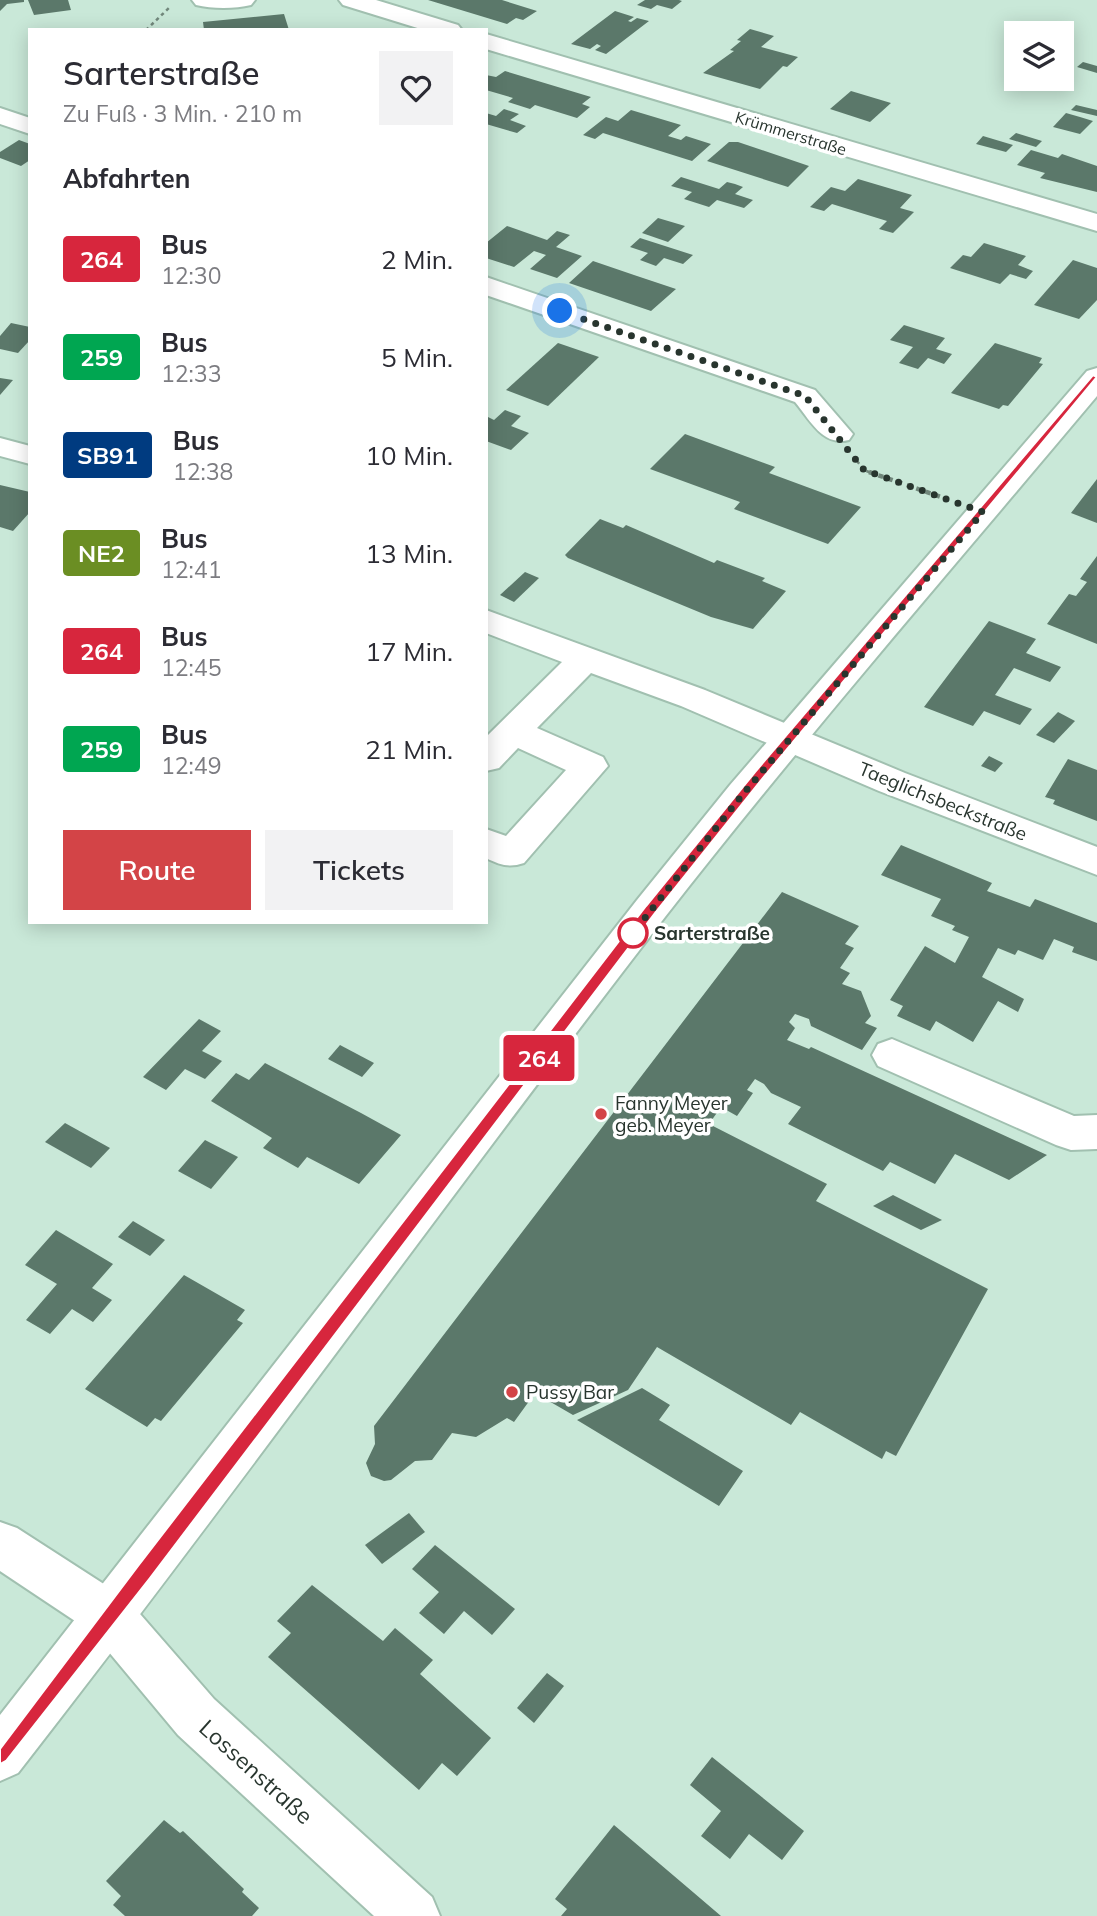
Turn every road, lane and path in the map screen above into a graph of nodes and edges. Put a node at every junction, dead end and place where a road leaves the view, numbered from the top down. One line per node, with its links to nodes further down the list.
1 (177, 0): 5 (path)
2 (204, 0): 3 (street)
3 (243, 0)
4 (351, 0): 6 (street)
5 (148, 28)
6 (443, 28)
7 (488, 42): 10 (street, Krümmerstraße)
8 (0, 116): 9 (street)
9 (28, 125)
10 (1097, 223)
11 (488, 286): 13 (street)
12 (1097, 377): 16 (street)
13 (838, 434): 16 (path)
14 (0, 447): 15 (street)
15 (28, 454)
16 (983, 512): 20 (street)
17 (488, 622): 18 (street)
18 (586, 658): 19 (street); 20 (street)
19 (513, 732): 21 (street); 22 (street)
20 (791, 738): 23 (street, Taeglichsbeckstraße); 27 (street)
21 (488, 757)
22 (488, 843)
23 (1097, 862)
24 (892, 1055): 25 (street)
25 (1097, 1132)
26 (0, 1544): 27 (street, Lossenstraße)
27 (110, 1616): 28 (street); 29 (street, Lossenstraße)
28 (0, 1755)
29 (413, 1916)

